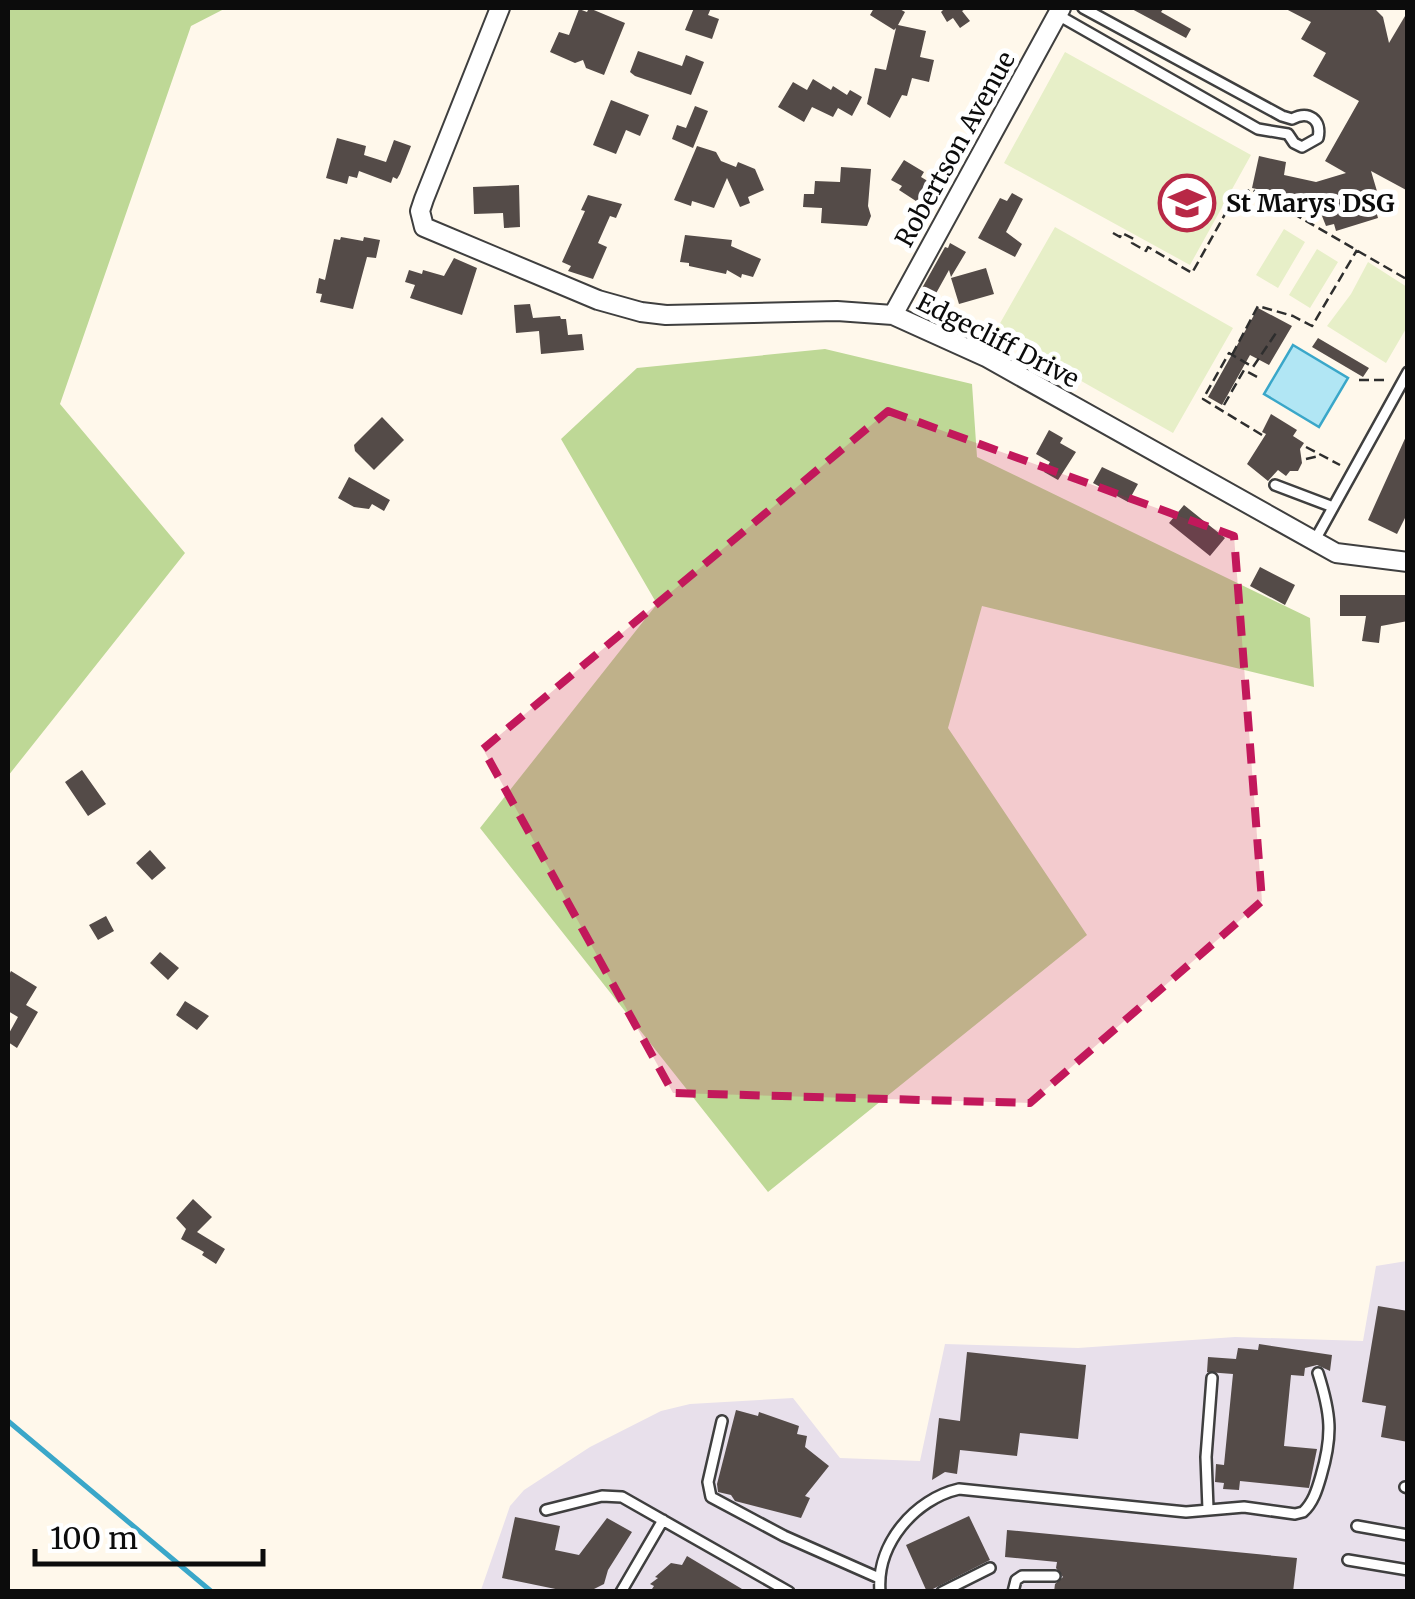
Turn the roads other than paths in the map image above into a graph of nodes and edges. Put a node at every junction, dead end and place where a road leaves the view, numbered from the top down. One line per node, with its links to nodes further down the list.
1 (500, 8): 4 (street, Edgecliff Drive)
2 (1082, 8): 3 (lane)
3 (1059, 11): 4 (street, Robertson Avenue)
4 (893, 315): 8 (street, Edgecliff Drive)
5 (1408, 372): 7 (lane)
6 (1275, 484): 7 (lane)
7 (1333, 508): 8 (lane)
8 (1314, 542): 9 (street, Edgecliff Drive)
9 (1408, 562)
10 (1318, 1373): 13 (lane)
11 (1212, 1378): 13 (lane)
12 (722, 1421): 22 (lane)
13 (1208, 1509): 22 (lane)
14 (546, 1510): 15 (lane)
15 (663, 1520): 23 (lane); 24 (lane)
16 (1357, 1526): 17 (lane)
17 (1408, 1535)
18 (1348, 1560): 20 (lane)
19 (990, 1568): 26 (lane)
20 (1408, 1570)
21 (1055, 1576): 27 (lane)
22 (879, 1578): 25 (lane)
23 (620, 1592)
24 (789, 1592)
25 (880, 1592)
26 (942, 1592)
27 (1013, 1592)

